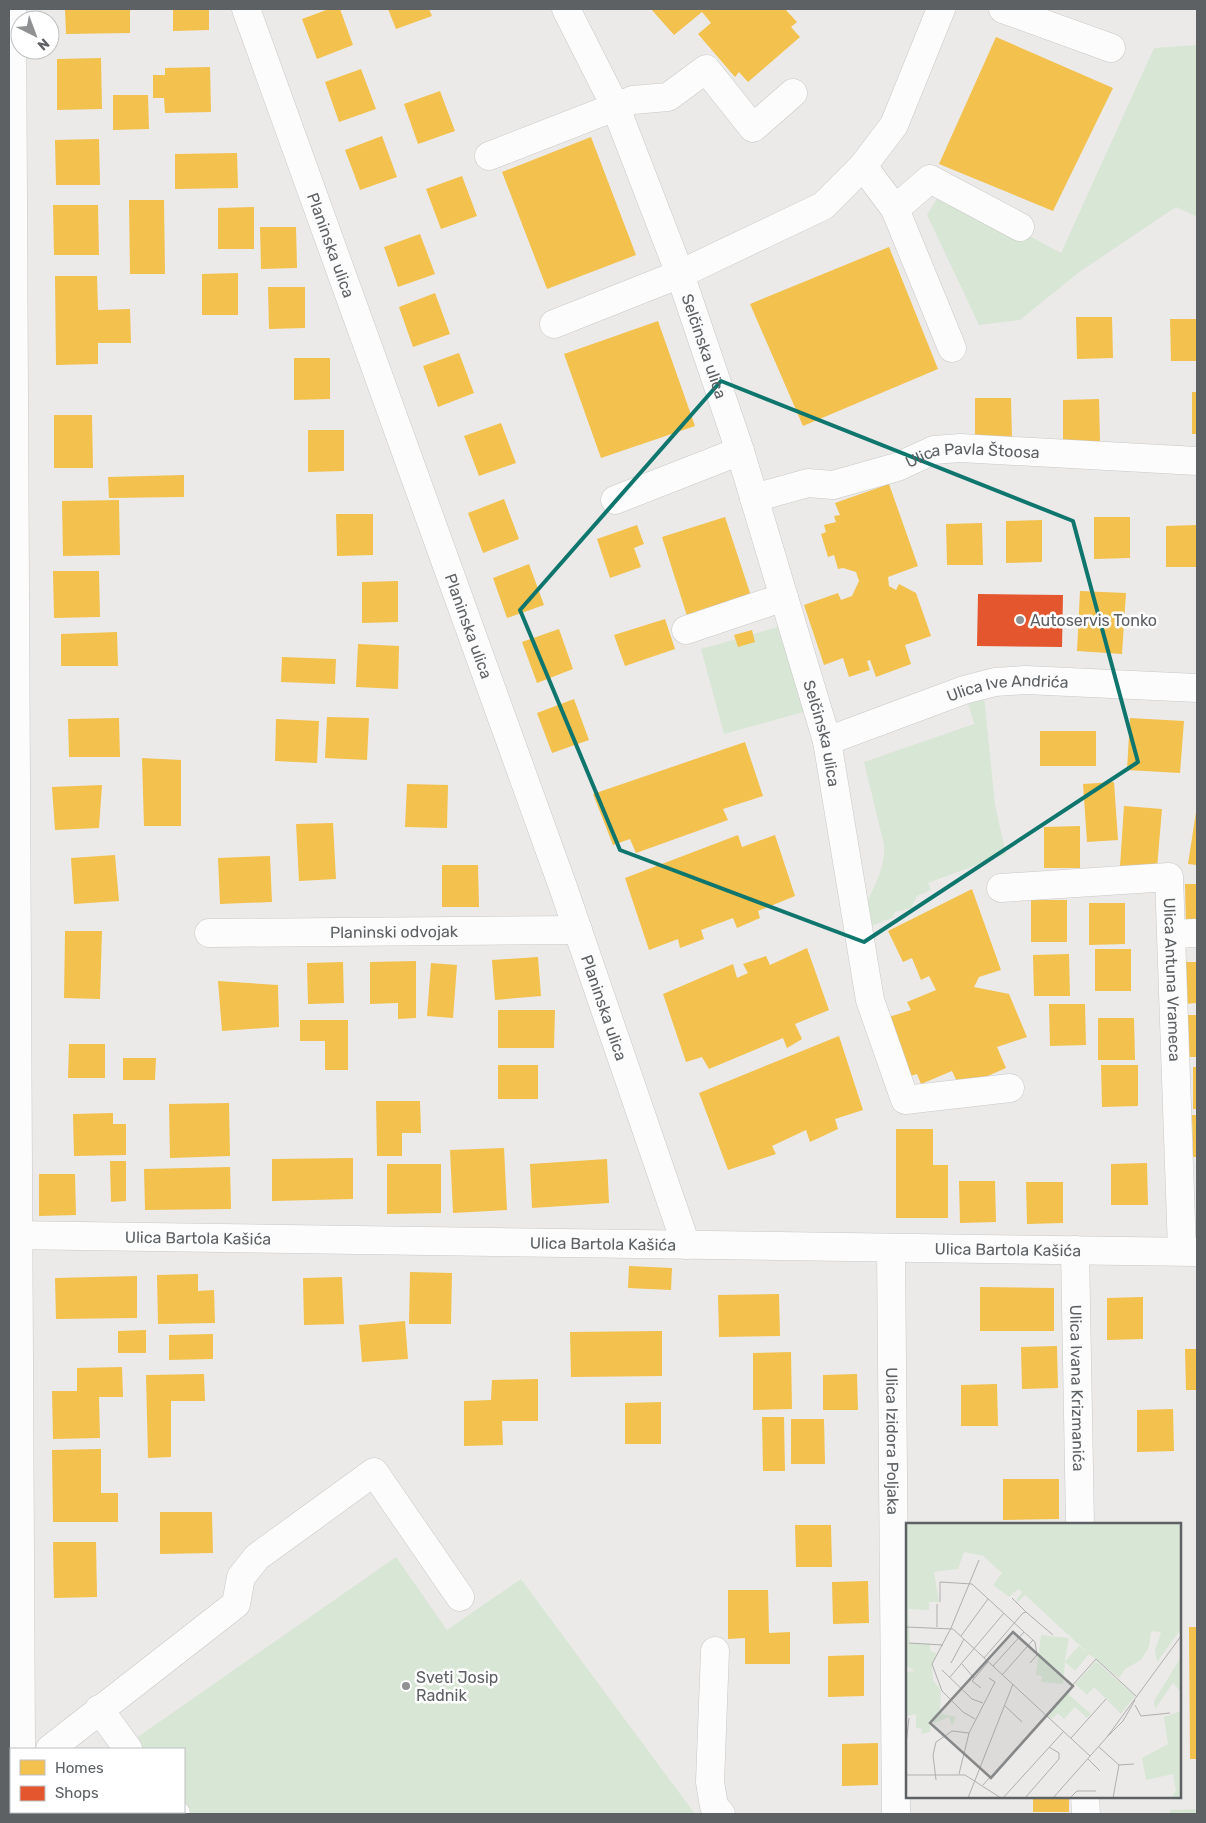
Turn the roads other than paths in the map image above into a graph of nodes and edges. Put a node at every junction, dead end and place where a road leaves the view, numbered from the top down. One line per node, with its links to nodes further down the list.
1 (12, 9): 29 (street)
2 (246, 9): 25 (street, Planinska ulica)
3 (941, 9): 10 (street, Selčinska ulica)
4 (1003, 9): 6 (street)
5 (572, 11): 8 (street, Selčinska ulica)
6 (1111, 48)
7 (793, 93): 8 (street)
8 (616, 108): 9 (street); 13 (street, Selčinska ulica)
9 (489, 156)
10 (863, 166): 11 (street); 13 (street, Selčinska ulica)
11 (895, 209): 12 (street); 15 (street)
12 (1020, 227)
13 (680, 274): 14 (street); 16 (street, Selčinska ulica)
14 (554, 324)
15 (952, 348)
16 (740, 451): 18 (street, Selčinska ulica); 19 (street)
17 (1197, 461): 18 (street, Ulica Pavla Štoosa)
18 (754, 498): 20 (street, Selčinska ulica)
19 (615, 500)
20 (784, 597): 21 (street); 23 (street, Selčinska ulica)
21 (686, 630)
22 (1197, 688): 23 (street, Ulica Ive Andrića)
23 (827, 741): 28 (street, Selčinska ulica)
24 (1001, 888): 27 (street, Ulica Antuna Vrameca)
25 (578, 930): 26 (street, Planinski odvojak); 30 (street, Planinska ulica)
26 (209, 933)
27 (1185, 934): 33 (street, Ulica Antuna Vrameca)
28 (1010, 1088)
29 (13, 1235): 30 (street, Ulica Bartola Kašića); 38 (street)
30 (686, 1245): 31 (street, Ulica Bartola Kašića)
31 (891, 1249): 32 (street, Ulica Bartola Kašića); 43 (street, Ulica Izidora Poljaka)
32 (1076, 1250): 33 (street, Ulica Bartola Kašića); 34 (street, Ulica Ivana Krizmanića)
33 (1189, 1251)
34 (1080, 1523)
35 (460, 1597): 37 (street)
36 (715, 1651): 42 (street)
37 (99, 1709): 39 (street); 40 (street)
38 (21, 1748)
39 (51, 1748)
40 (127, 1748)
41 (1085, 1798): 44 (street)
42 (721, 1814)
43 (896, 1814)
44 (1086, 1814)

